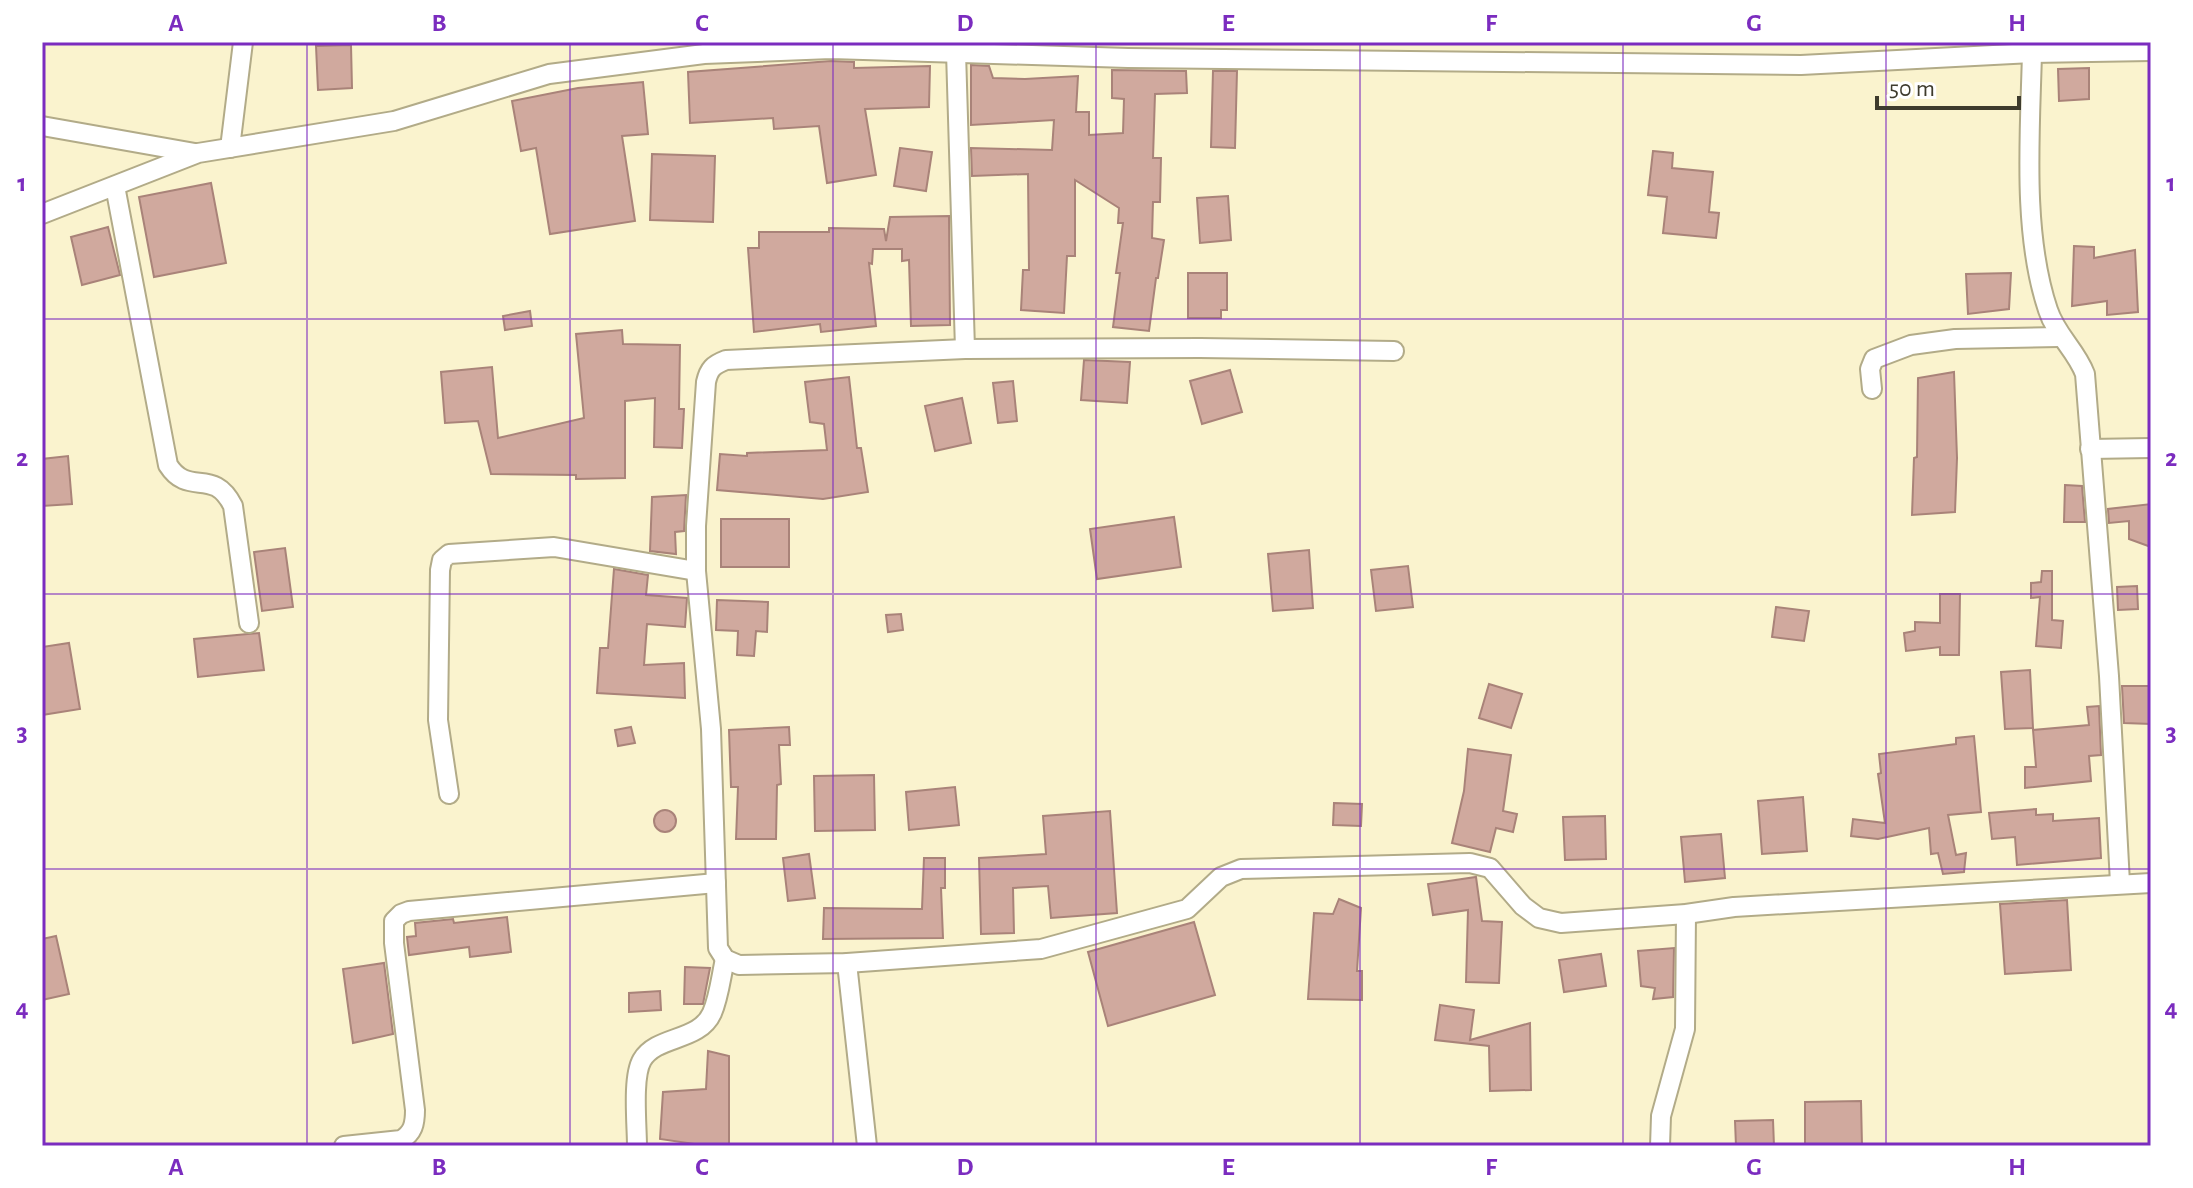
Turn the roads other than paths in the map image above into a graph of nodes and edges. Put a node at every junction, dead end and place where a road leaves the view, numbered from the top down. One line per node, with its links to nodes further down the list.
1 (243, 42): 7 (street)
2 (2041, 49): 3 (street); 4 (street); 11 (street)
3 (1129, 50): 5 (street)
4 (2151, 51)
5 (956, 52): 7 (street); 12 (street)
6 (42, 126): 8 (street)
7 (230, 148): 8 (street)
8 (198, 153): 9 (street)
9 (115, 186): 10 (street); 18 (street)
10 (42, 214)
11 (2059, 337): 14 (street); 16 (street)
12 (965, 349): 13 (street); 17 (street)
13 (1394, 351)
14 (1872, 389)
15 (2151, 448): 16 (street)
16 (2090, 449): 21 (street)
17 (696, 571): 19 (street); 20 (street)
18 (249, 623)
19 (449, 794)
20 (716, 883): 24 (street); 26 (street)
21 (2120, 883): 22 (street); 23 (street)
22 (2151, 883)
23 (1686, 914): 25 (street); 29 (street)
24 (725, 959): 25 (street); 27 (street)
25 (847, 963): 28 (street)
26 (344, 1146)
27 (637, 1146)
28 (867, 1146)
29 (1660, 1146)

